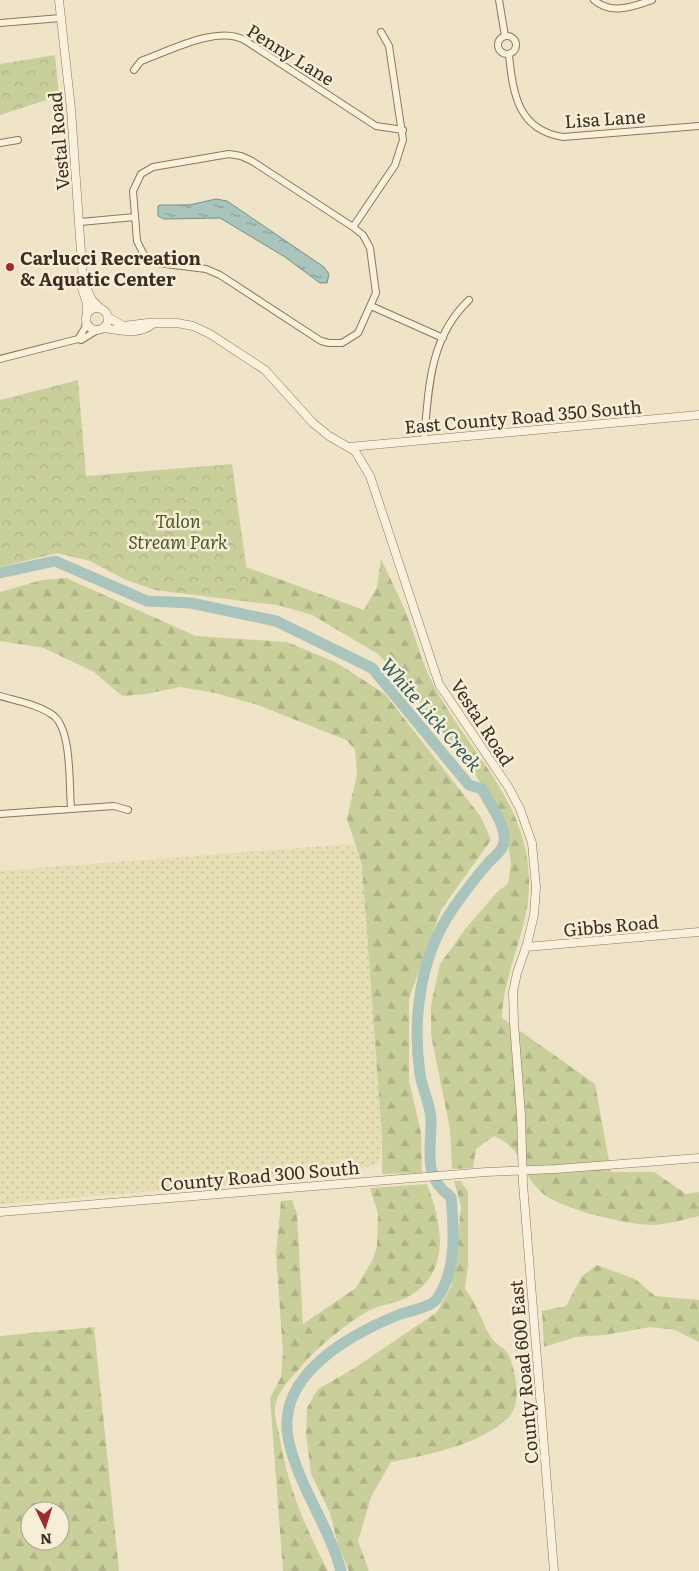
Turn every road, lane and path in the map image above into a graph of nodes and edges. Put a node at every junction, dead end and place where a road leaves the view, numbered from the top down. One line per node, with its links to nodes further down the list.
1 (59, 0): 5 (street, Vestal Road)
2 (500, 0): 8 (street)
3 (594, 0): 4 (street)
4 (652, 0)
5 (61, 18): 6 (street); 16 (street, Vestal Road)
6 (0, 23)
7 (381, 32): 12 (street)
8 (505, 36): 9 (street); 9 (street)
9 (508, 54): 11 (street, Lisa Lane)
10 (134, 70): 12 (street, Penny Lane)
11 (699, 126)
12 (403, 130): 17 (street)
13 (18, 140): 14 (street)
14 (0, 143)
15 (135, 217): 16 (street); 17 (street); 20 (street)
16 (80, 222): 18 (street, Vestal Road)
17 (353, 227): 20 (street)
18 (83, 281): 21 (street, Vestal Road); 22 (street, Vestal Road)
19 (470, 300): 26 (street)
20 (371, 306): 26 (street)
21 (100, 308): 22 (street); 23 (street)
22 (86, 317): 25 (street); 27 (street)
23 (108, 317): 24 (street, Vestal Road); 25 (street)
24 (153, 324): 25 (street, Vestal Road); 31 (street, Vestal Road)
25 (101, 329): 27 (street)
26 (443, 338): 30 (street)
27 (78, 339): 28 (street)
28 (0, 360)
29 (699, 415): 30 (street, East County Road 350 South)
30 (424, 439): 31 (street, East County Road 350 South)
31 (349, 447): 37 (street, Vestal Road)
32 (0, 696): 33 (street)
33 (71, 809): 34 (street); 35 (street)
34 (128, 810)
35 (0, 814)
36 (699, 932): 37 (street, Gibbs Road)
37 (526, 946): 39 (street, Vestal Road)
38 (699, 1158): 39 (street, County Road 300 South)
39 (524, 1171): 40 (street, County Road 300 South); 41 (street, County Road 600 East)
40 (0, 1212)
41 (554, 1571)

